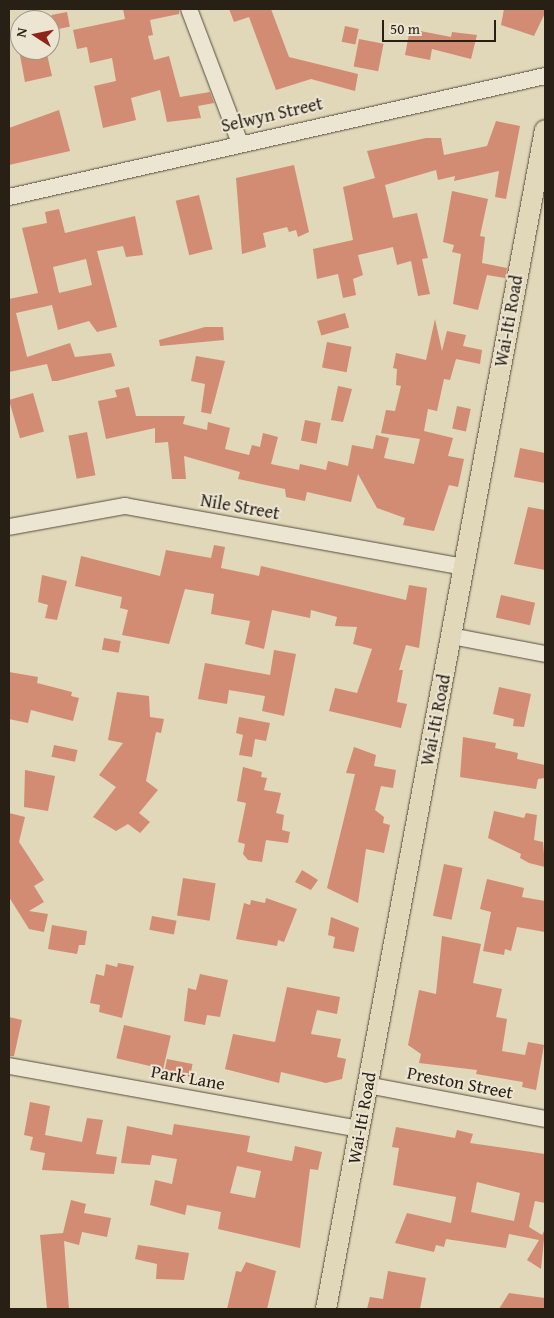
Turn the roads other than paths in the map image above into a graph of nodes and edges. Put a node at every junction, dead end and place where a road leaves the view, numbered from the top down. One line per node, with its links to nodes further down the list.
1 (189, 9): 4 (street)
2 (545, 76): 4 (street, Selwyn Street)
3 (545, 130): 7 (main road, Wai-Iti Road)
4 (240, 143): 5 (street, Selwyn Street)
5 (9, 197)
6 (9, 527): 7 (street, Nile Street)
7 (464, 567): 8 (main road, Wai-Iti Road)
8 (451, 636): 9 (street); 11 (main road, Wai-Iti Road)
9 (545, 654)
10 (9, 1066): 13 (street, Park Lane)
11 (367, 1086): 12 (street, Preston Street); 13 (main road, Wai-Iti Road)
12 (545, 1119)
13 (360, 1129): 14 (main road, Wai-Iti Road)
14 (326, 1309)

